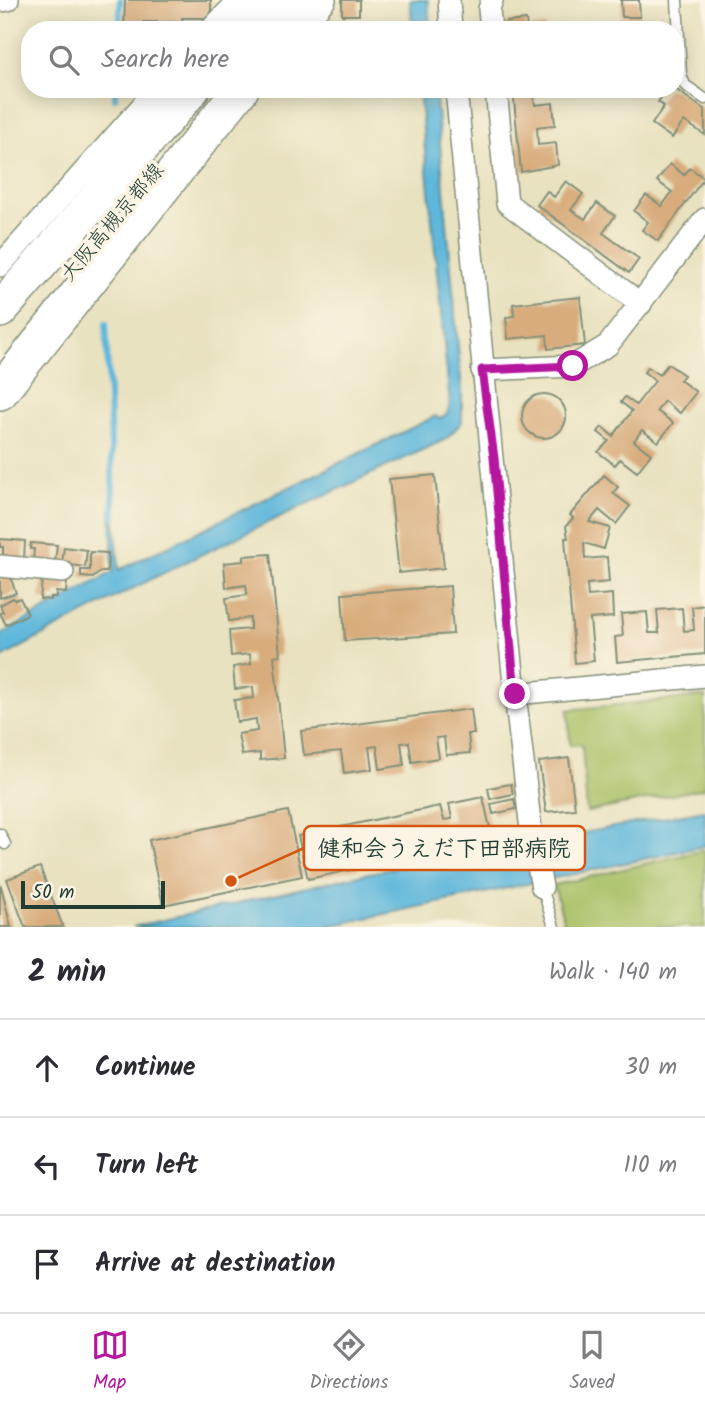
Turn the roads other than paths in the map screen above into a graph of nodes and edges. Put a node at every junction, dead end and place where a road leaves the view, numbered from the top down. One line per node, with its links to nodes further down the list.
1 (8, 0): 10 (street)
2 (239, 0): 11 (street)
3 (246, 0): 12 (main road)
4 (269, 0): 13 (main road)
5 (301, 0): 14 (main road)
6 (325, 0): 15 (street)
7 (449, 0): 16 (street)
8 (492, 0): 17 (street)
9 (677, 0): 18 (lane)
10 (0, 1)
11 (219, 21)
12 (229, 21)
13 (251, 21)
14 (283, 21)
15 (308, 21)
16 (450, 21)
17 (490, 21)
18 (678, 21)
19 (684, 82): 28 (lane)
20 (149, 98): 30 (street)
21 (164, 98): 31 (main road)
22 (184, 98): 33 (main road, 大阪高槻京都線)
23 (234, 98): 34 (main road, 大阪高槻京都線)
24 (235, 98): 36 (main road)
25 (235, 98): 37 (street)
26 (457, 98): 35 (street)
27 (497, 98): 32 (street)
28 (705, 99)
29 (705, 219): 32 (street)
30 (0, 266)
31 (0, 291)
32 (641, 304): 35 (street)
33 (0, 310)
34 (0, 354)
35 (482, 370): 41 (street)
36 (0, 392)
37 (0, 403)
38 (63, 572): 39 (street)
39 (14, 574)
40 (705, 676): 41 (street)
41 (515, 694): 42 (street)
42 (542, 887): 43 (lane)
43 (554, 927)

